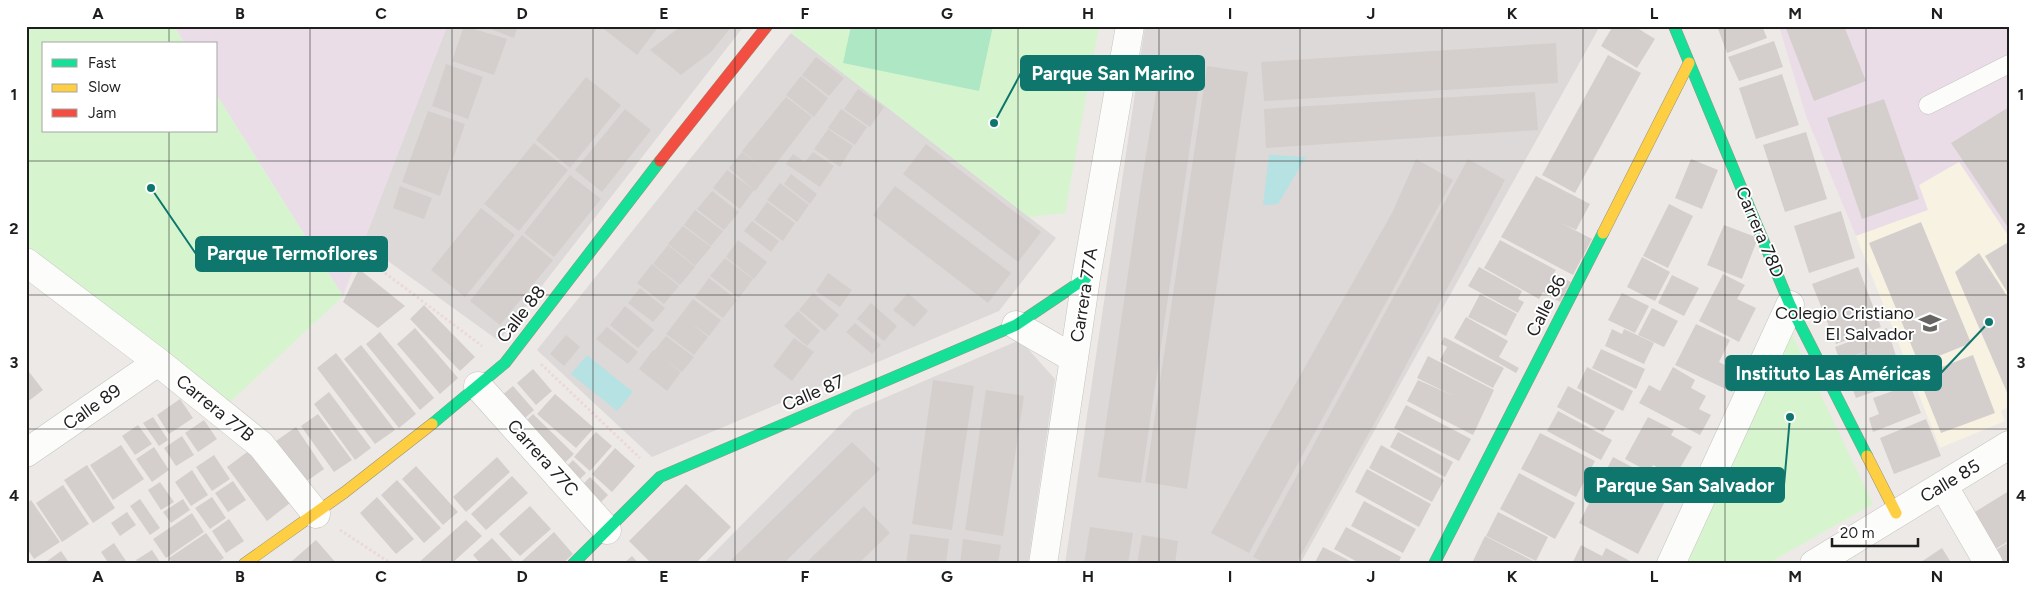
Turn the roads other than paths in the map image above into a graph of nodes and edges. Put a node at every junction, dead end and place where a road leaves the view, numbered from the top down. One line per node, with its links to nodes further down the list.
1 (767, 26): 13 (street, Calle 88)
2 (1130, 26): 8 (street, Carrera 77A)
3 (1674, 26): 4 (street, Carrera 78D)
4 (1689, 63): 9 (street, Carrera 78D); 23 (street, Calle 86)
5 (2009, 64): 6 (lane)
6 (1928, 105)
7 (26, 262): 12 (street, Carrera 77B)
8 (1086, 278): 10 (street, Calle 87); 11 (street, Carrera 77A)
9 (1790, 305): 18 (street, Carrera 78D); 24 (street)
10 (1016, 325): 11 (street); 19 (street, Calle 87)
11 (1073, 358): 22 (street, Carrera 77A)
12 (158, 362): 15 (street, Calle 89); 17 (street, Carrera 77B)
13 (478, 386): 17 (street, Calle 88); 19 (street, Carrera 77C)
14 (2009, 445): 16 (street, Calle 85)
15 (26, 453)
16 (1943, 485): 18 (street, Calle 85); 26 (street)
17 (316, 514): 20 (street, Calle 88)
18 (1896, 514): 25 (street, Calle 85)
19 (607, 530): 21 (street, Calle 87)
20 (244, 564)
21 (573, 564)
22 (1043, 564)
23 (1434, 564)
24 (1671, 564)
25 (1814, 564)
26 (1989, 564)

